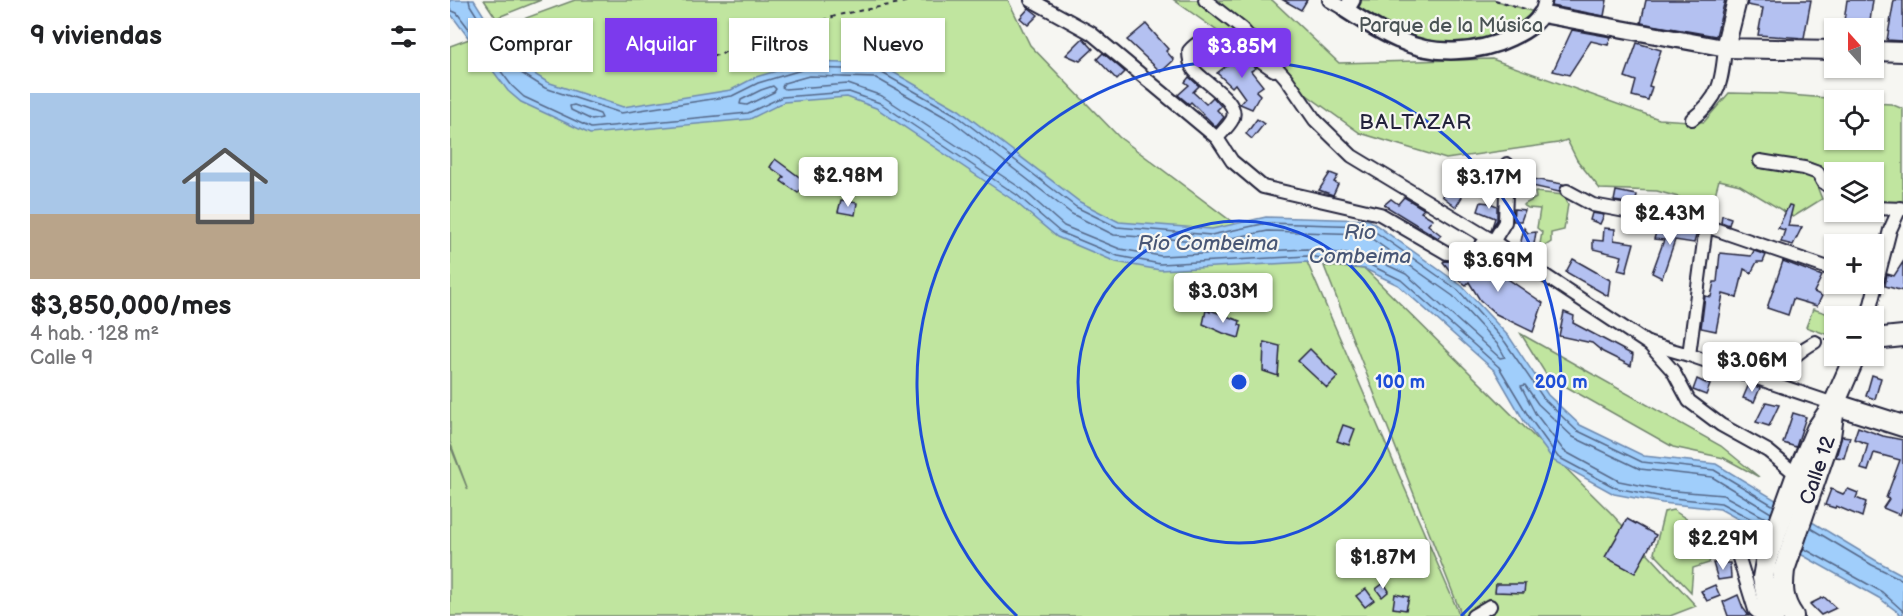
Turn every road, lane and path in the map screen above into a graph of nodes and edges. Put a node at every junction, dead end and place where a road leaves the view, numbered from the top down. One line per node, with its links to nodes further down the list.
1 (915, 0): 13 (path)
2 (1031, 0): 16 (street)
3 (1204, 0): 14 (street)
4 (1329, 0): 7 (street)
5 (1495, 0): 8 (path)
6 (1737, 0): 9 (main road)
7 (1349, 5): 8 (street)
8 (1543, 7): 9 (street)
9 (1725, 48): 10 (main road); 15 (street)
10 (1824, 50)
11 (1884, 51): 12 (main road)
12 (1903, 52)
13 (717, 55)
14 (1286, 78): 16 (street); 24 (street)
15 (1692, 118)
16 (1217, 138): 24 (street)
17 (1760, 161): 19 (street)
18 (1507, 164): 24 (street)
19 (1824, 183)
20 (1567, 191): 23 (street)
21 (1884, 208): 22 (street)
22 (1901, 208): 25 (street)
23 (1706, 226): 26 (street); 31 (street)
24 (1491, 240): 30 (street)
25 (1884, 250)
26 (1824, 267)
27 (1903, 336): 28 (main road)
28 (1884, 338)
29 (1815, 342): 33 (street)
30 (1647, 343): 31 (street); 36 (street)
31 (1689, 355): 33 (street)
32 (1851, 366): 34 (main road, Calle 12)
33 (1771, 383): 34 (street)
34 (1834, 404): 35 (main road); 36 (main road, Calle 12)
35 (1903, 426)
36 (1802, 480): 38 (main road, Calle 12)
37 (1734, 542): 41 (street)
38 (1775, 565): 42 (main road); 43 (main road)
39 (1490, 606): 40 (street)
40 (1473, 616)
41 (1762, 616)
42 (1774, 616)
43 (1793, 616)

